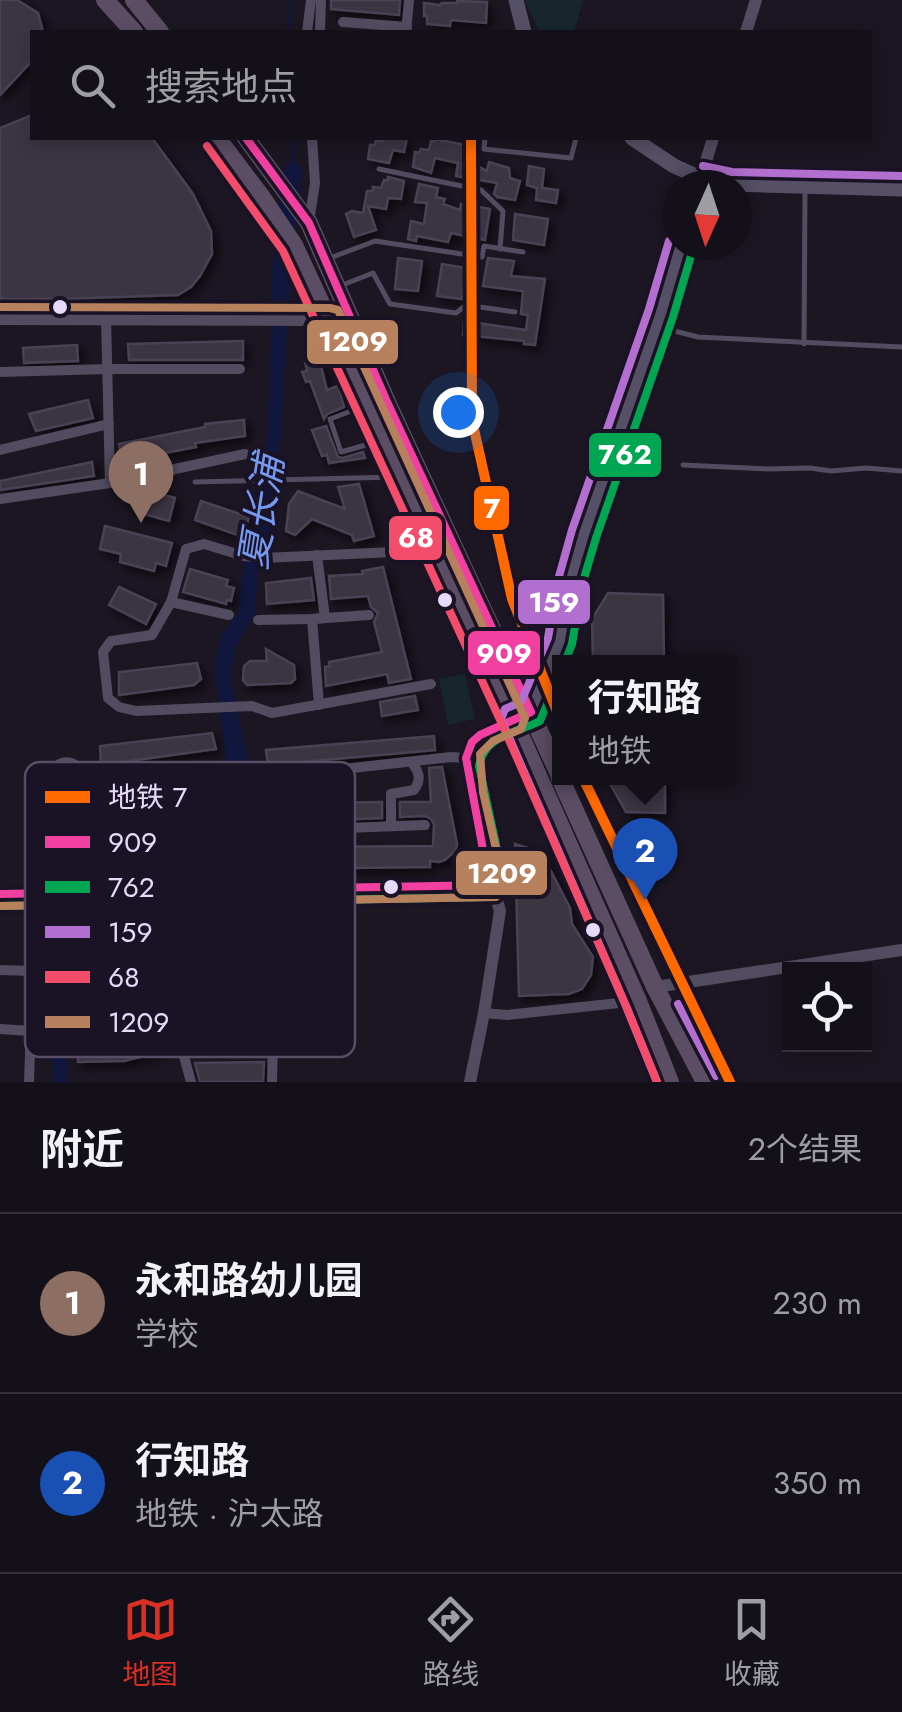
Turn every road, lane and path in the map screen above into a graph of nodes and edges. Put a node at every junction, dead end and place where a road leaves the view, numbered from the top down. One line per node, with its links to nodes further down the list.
1 (105, 0): 9 (main road)
2 (134, 0): 10 (main road)
3 (310, 0): 11 (street)
4 (321, 0): 12 (street)
5 (409, 0): 13 (street)
6 (516, 0): 14 (main road)
7 (756, 0): 15 (street)
8 (343, 22): 13 (street)
9 (132, 30)
10 (158, 30)
11 (308, 30)
12 (320, 30)
13 (407, 30)
14 (524, 30)
15 (747, 30)
16 (219, 140): 38 (main road)
17 (248, 140): 29 (main road)
18 (312, 140): 29 (street)
19 (485, 140): 20 (lane)
20 (576, 140)
21 (635, 140): 24 (main road)
22 (712, 140): 25 (street)
23 (379, 169): 30 (lane)
24 (681, 170)
25 (703, 170)
26 (752, 185): 27 (main road)
27 (806, 186): 28 (main road); 41 (lane)
28 (902, 188)
29 (309, 223): 32 (main road)
30 (500, 249): 31 (lane); 32 (lane)
31 (523, 252)
32 (325, 260): 34 (main road)
33 (676, 260): 40 (main road)
34 (337, 287): 35 (lane); 39 (main road)
35 (515, 312)
36 (0, 318): 37 (street)
37 (106, 318): 38 (street); 43 (street)
38 (330, 320): 39 (street); 46 (main road)
39 (352, 322): 69 (main road)
40 (656, 326): 41 (lane); 65 (main road)
41 (804, 344): 42 (lane)
42 (902, 346)
43 (108, 368): 44 (street); 45 (street); 47 (street)
44 (240, 369)
45 (0, 372)
46 (369, 404): 48 (main road); 48 (lane)
47 (109, 424): 49 (street); 54 (street)
48 (386, 439): 53 (main road)
49 (0, 450)
50 (245, 454): 54 (street)
51 (683, 465): 52 (lane)
52 (902, 471)
53 (403, 476): 55 (lane); 57 (main road)
54 (110, 482): 56 (street)
55 (195, 482)
56 (0, 499)
57 (436, 550): 58 (street); 69 (main road)
58 (317, 555): 59 (street); 62 (street)
59 (171, 602): 60 (street); 68 (street)
60 (229, 615)
61 (368, 615): 62 (street)
62 (324, 618): 64 (street)
63 (258, 620): 64 (street)
64 (312, 620): 68 (street)
65 (553, 655)
66 (552, 657): 69 (main road)
67 (431, 684): 68 (street)
68 (319, 705)
69 (522, 715): 70 (street); 72 (main road); 86 (main road)
70 (466, 758): 71 (street); 78 (street)
71 (412, 763): 73 (street); 76 (street)
72 (552, 764)
73 (355, 768)
74 (564, 785): 85 (main road)
75 (425, 825): 76 (street)
76 (391, 826): 77 (street)
77 (355, 827)
78 (492, 884): 79 (street); 87 (street)
79 (355, 887)
80 (0, 894): 81 (street)
81 (25, 894)
82 (902, 950): 85 (street)
83 (0, 970): 84 (street)
84 (25, 972)
85 (655, 987): 98 (main road)
86 (638, 1001): 87 (street); 93 (main road)
87 (484, 1013): 97 (street)
88 (0, 1029): 89 (street)
89 (25, 1030)
90 (30, 1057): 94 (street)
91 (184, 1057): 95 (street)
92 (273, 1057): 96 (street)
93 (670, 1077)
94 (30, 1082)
95 (191, 1082)
96 (272, 1082)
97 (470, 1082)
98 (703, 1082)

